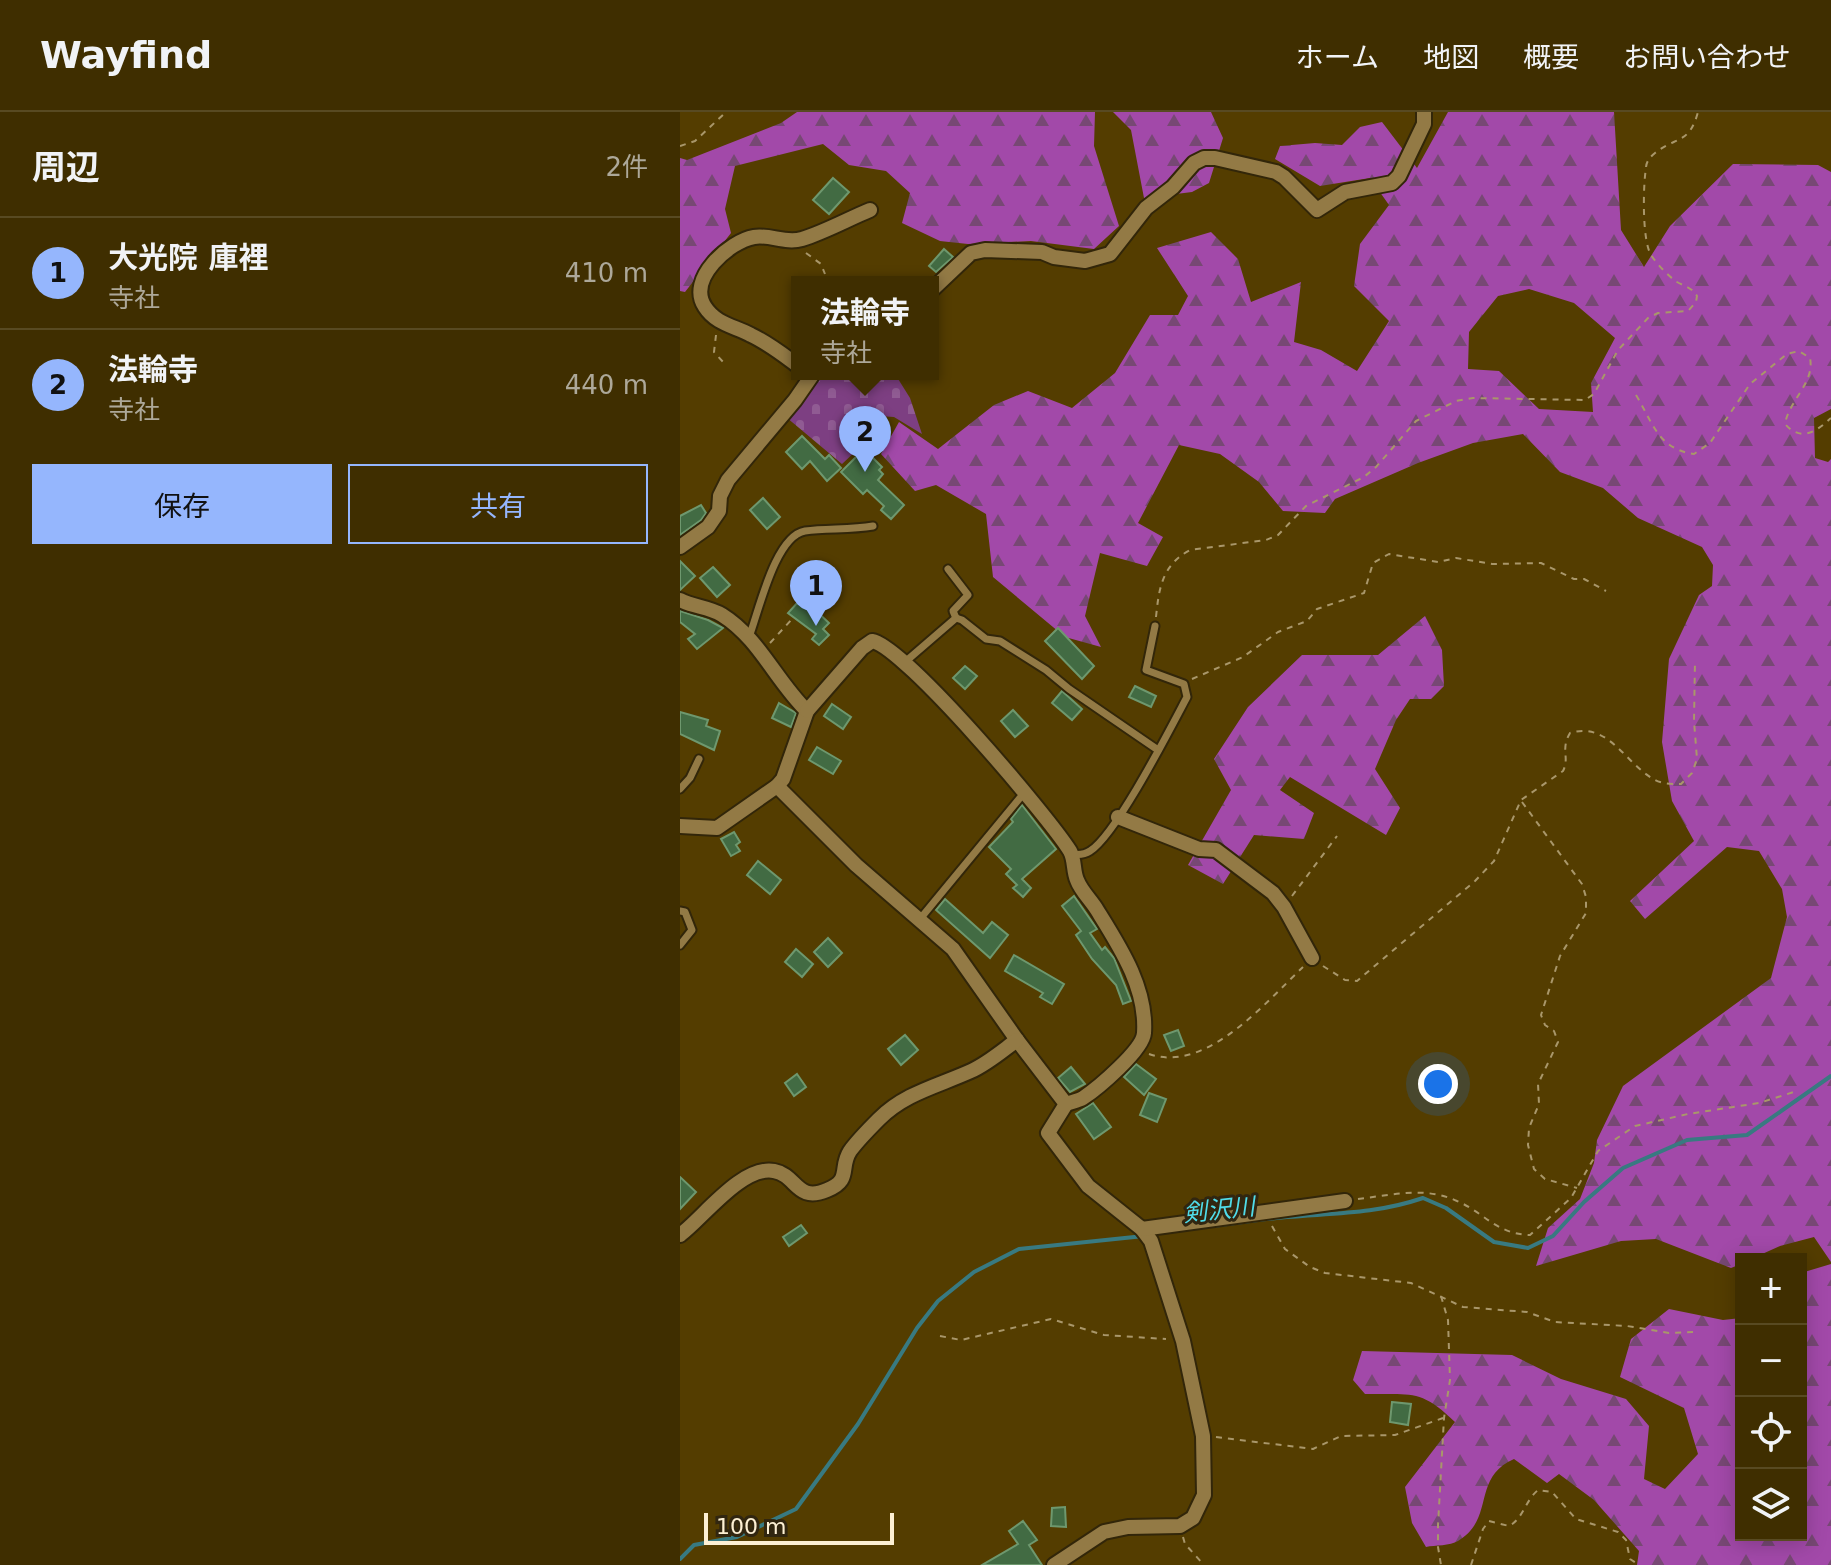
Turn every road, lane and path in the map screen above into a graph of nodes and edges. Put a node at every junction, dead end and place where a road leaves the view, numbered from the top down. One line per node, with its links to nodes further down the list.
1 (726, 112): 4 (path)
2 (1424, 112): 8 (street)
3 (1698, 112): 22 (path)
4 (680, 146)
5 (870, 210): 6 (street)
6 (788, 242): 7 (path); 9 (street)
7 (825, 274)
8 (939, 283)
9 (726, 326): 10 (street); 11 (path)
10 (791, 360)
11 (724, 363)
12 (808, 380): 16 (street)
13 (1636, 395): 14 (path)
14 (1831, 418)
15 (873, 526): 23 (lane)
16 (680, 547)
17 (948, 569): 21 (lane)
18 (1606, 591): 27 (path)
19 (680, 600): 23 (street)
20 (793, 618): 24 (path)
21 (956, 618): 26 (lane); 29 (lane)
22 (1155, 626): 27 (lane)
23 (749, 637): 24 (street)
24 (760, 652): 28 (street)
25 (1695, 661): 34 (path)
26 (905, 662): 28 (street); 33 (street)
27 (1184, 684): 29 (lane)
28 (807, 711): 31 (street)
29 (1158, 750): 35 (lane)
30 (699, 759): 32 (lane)
31 (777, 786): 36 (street); 41 (street)
32 (680, 789)
33 (1026, 791): 38 (street); 41 (lane)
34 (1521, 800): 43 (path); 48 (path)
35 (1118, 817): 38 (lane); 39 (street)
36 (680, 826)
37 (1337, 836): 39 (path)
38 (1072, 854): 45 (street)
39 (1284, 907): 43 (street)
40 (680, 911): 42 (lane)
41 (919, 919): 44 (street)
42 (680, 945)
43 (1312, 958): 45 (path)
44 (1017, 1040): 47 (street); 52 (street)
45 (1137, 1049): 47 (street)
46 (1797, 1091): 48 (path)
47 (1066, 1104): 51 (street)
48 (1578, 1188): 49 (path)
49 (1345, 1201): 50 (street)
50 (1267, 1217): 51 (street); 53 (path)
51 (1147, 1234): 56 (street)
52 (680, 1235)
53 (1441, 1295): 54 (path); 57 (path)
54 (1693, 1332)
55 (940, 1336): 56 (path)
56 (1183, 1341): 58 (street)
57 (1444, 1418): 58 (path); 62 (path)
58 (1203, 1436): 59 (street)
59 (1180, 1526): 60 (street); 61 (path)
60 (1054, 1565)
61 (1204, 1565)
62 (1441, 1565)
63 (1471, 1565): 64 (path)
64 (1639, 1565)

